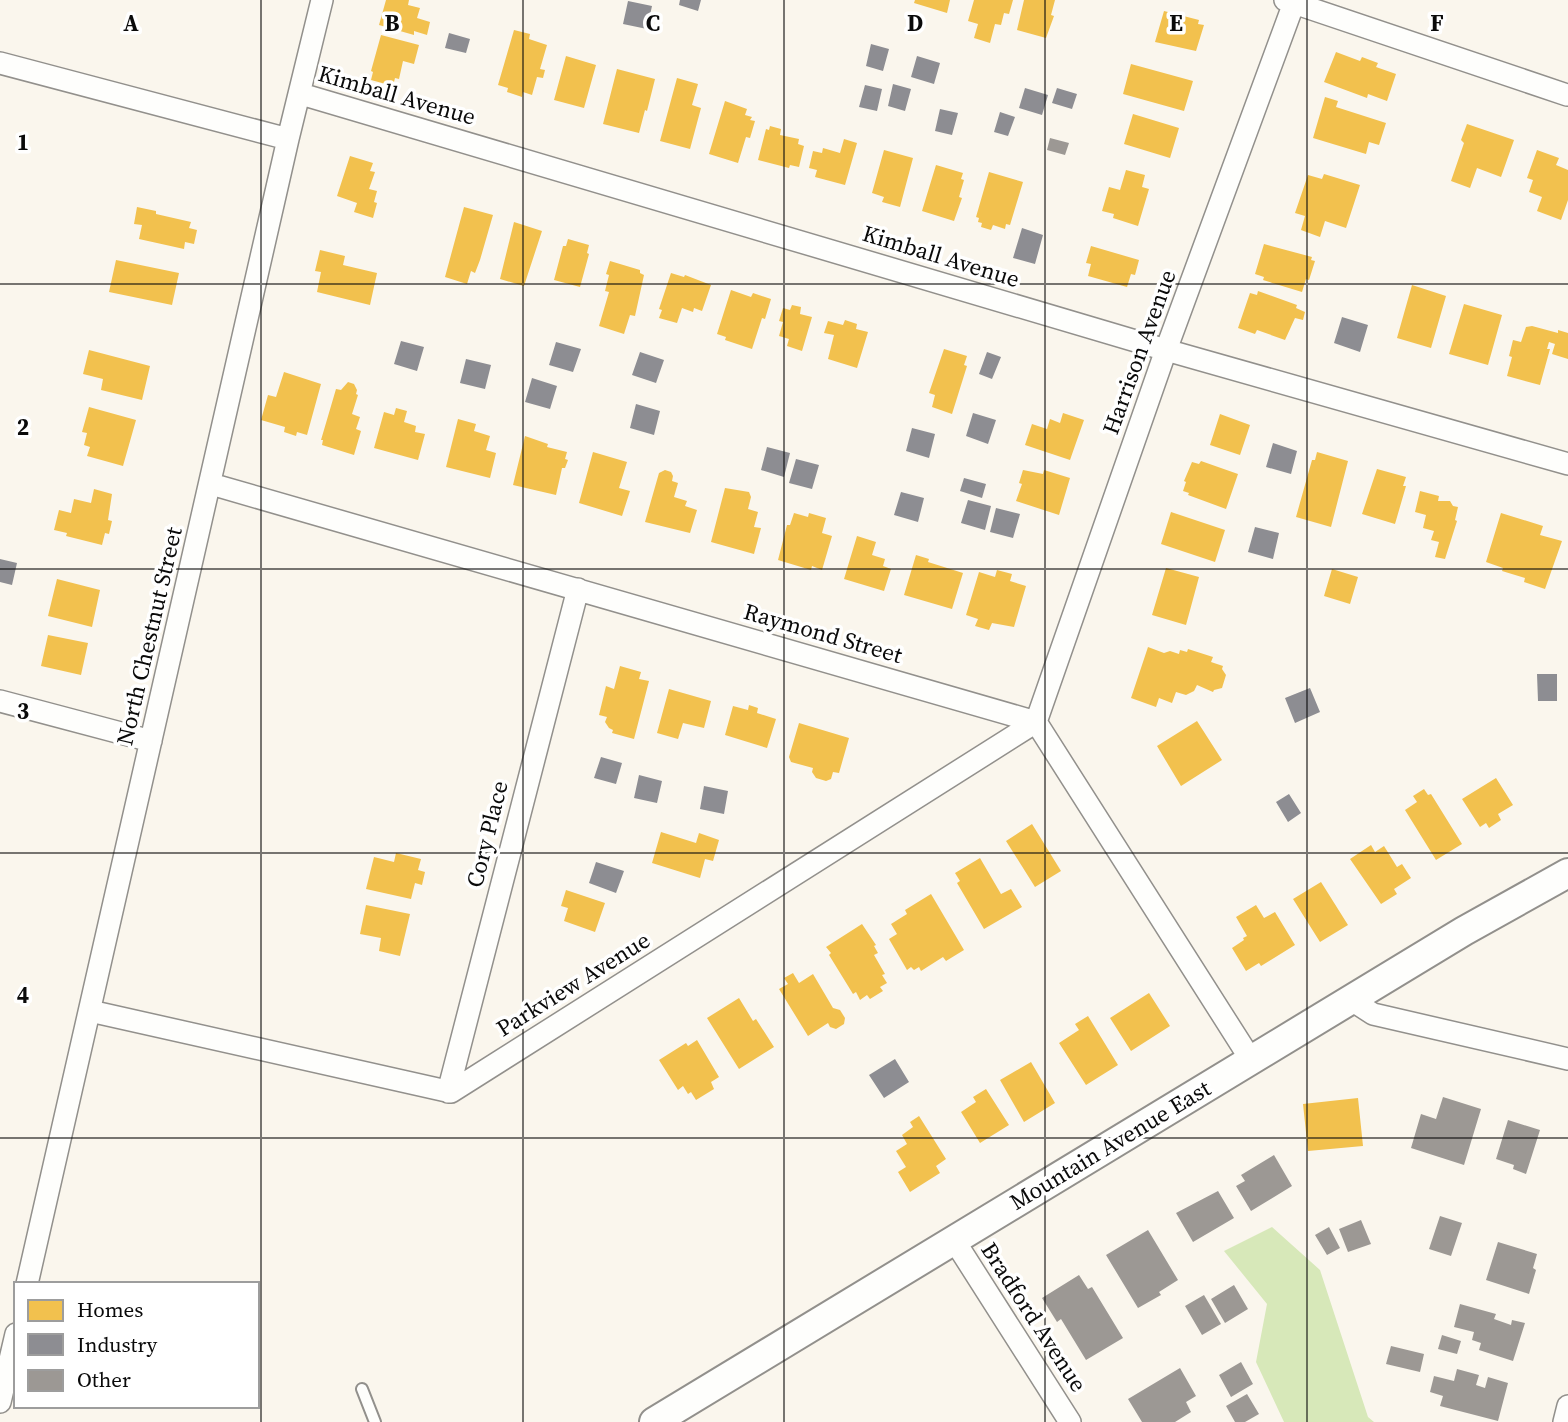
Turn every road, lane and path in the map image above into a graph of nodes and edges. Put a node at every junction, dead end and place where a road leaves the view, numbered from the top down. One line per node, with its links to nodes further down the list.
1 (322, 0): 4 (street, North Chestnut Street)
2 (1291, 1): 5 (street); 7 (street, Harrison Avenue)
3 (0, 63): 6 (street)
4 (301, 94): 6 (street, North Chestnut Street); 7 (street, Kimball Avenue)
5 (1567, 95)
6 (288, 139): 9 (street, North Chestnut Street)
7 (1166, 350): 8 (street, Kimball Avenue); 12 (street, Harrison Avenue)
8 (1568, 464)
9 (211, 484): 10 (street, Raymond Street); 13 (street, North Chestnut Street)
10 (578, 589): 12 (street, Raymond Street); 19 (street, Cory Place)
11 (0, 701): 13 (street)
12 (1035, 722): 18 (street); 19 (street, Parkview Avenue)
13 (151, 741): 16 (street, North Chestnut Street)
14 (1568, 873): 15 (street, Mountain Avenue East)
15 (1350, 999): 17 (street); 18 (street, Mountain Avenue East)
16 (90, 1011): 19 (street); 21 (street, North Chestnut Street)
17 (1568, 1059)
18 (1251, 1060): 20 (street, Mountain Avenue East)
19 (448, 1091)
20 (954, 1240): 27 (street, Mountain Avenue East); 28 (street, Bradford Avenue)
21 (27, 1282)
22 (14, 1342): 24 (street)
23 (362, 1389): 26 (lane)
24 (0, 1402)
25 (1568, 1406): 29 (street)
26 (375, 1422)
27 (654, 1422)
28 (1070, 1422)
29 (1564, 1422)

